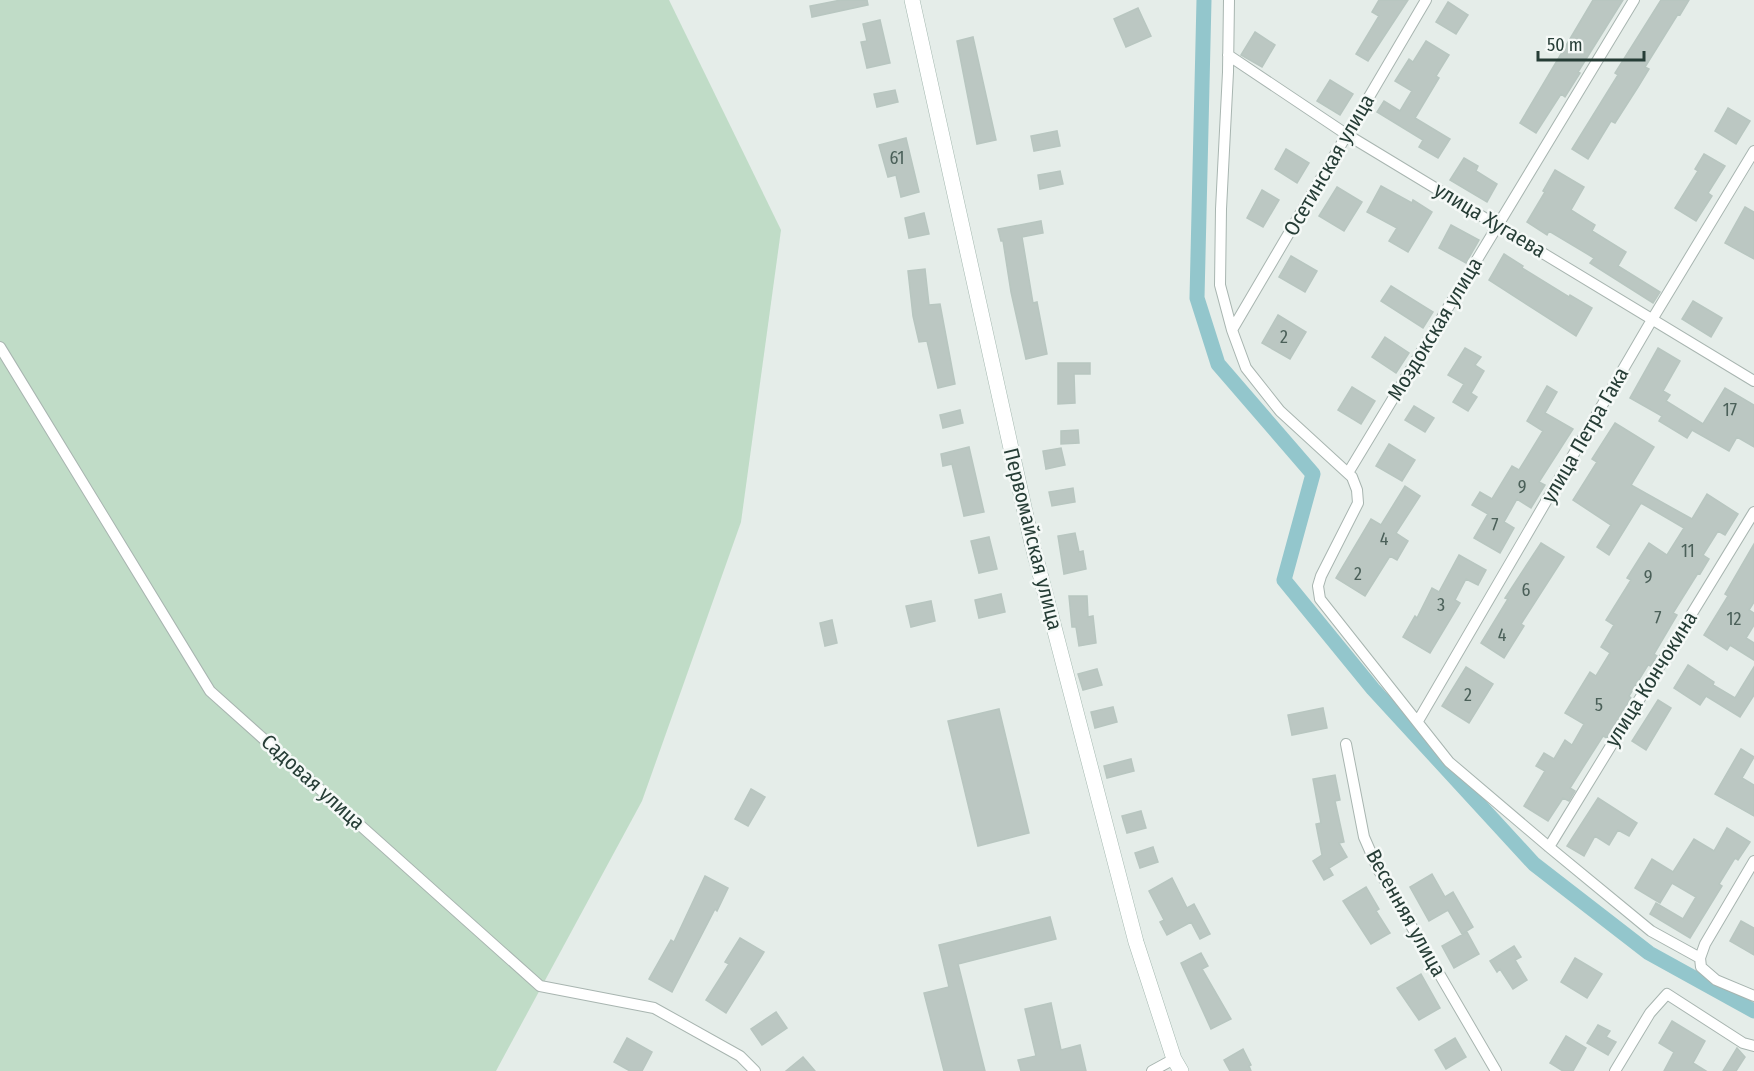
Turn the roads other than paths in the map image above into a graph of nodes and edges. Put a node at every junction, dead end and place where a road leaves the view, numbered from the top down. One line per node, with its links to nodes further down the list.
1 (912, 0): 22 (main road, Первомайская улица)
2 (1229, 0): 5 (street)
3 (1426, 0): 6 (street, Осетинская улица)
4 (1634, 0): 8 (street, Моздокская улица)
5 (1228, 55): 6 (street, улица Хугаева); 10 (street)
6 (1346, 134): 8 (street, улица Хугаева); 10 (street, Осетинская улица)
7 (1754, 151): 9 (street, улица Петра Гака)
8 (1498, 225): 9 (street, улица Хугаева); 13 (street, Моздокская улица)
9 (1653, 318): 12 (street, улица Хугаева); 15 (street, улица Петра Гака)
10 (1232, 330): 13 (street)
11 (0, 347): 23 (street, Садовая улица)
12 (1754, 381)
13 (1348, 473): 15 (street)
14 (1754, 512): 17 (street, улица Кончокина)
15 (1418, 721): 17 (street)
16 (1346, 744): 25 (street, Весенняя улица)
17 (1549, 847): 19 (street)
18 (1754, 861): 19 (street)
19 (1700, 958): 20 (street)
20 (1754, 996)
21 (1754, 1046): 26 (street)
22 (1178, 1065): 24 (street)
23 (755, 1071)
24 (1152, 1071)
25 (1496, 1071)
26 (1615, 1071)

